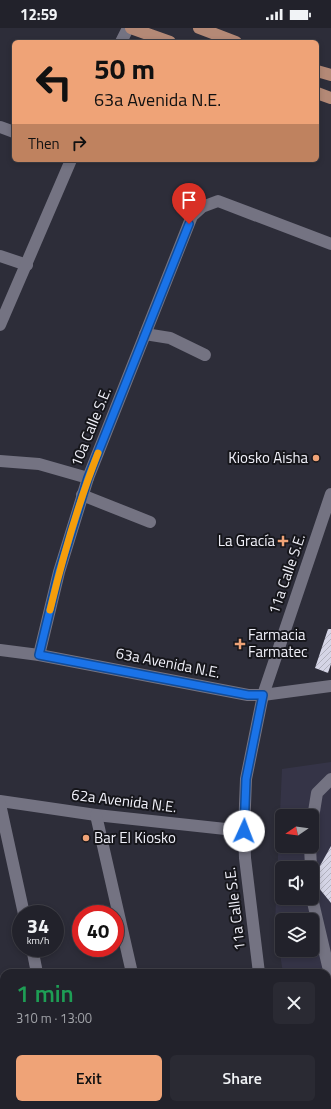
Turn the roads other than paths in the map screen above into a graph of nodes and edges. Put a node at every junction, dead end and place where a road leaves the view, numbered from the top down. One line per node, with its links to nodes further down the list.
1 (128, 28): 4 (street)
2 (131, 28): 5 (main road)
3 (199, 28): 6 (main road)
4 (123, 40)
5 (164, 40)
6 (229, 40)
7 (319, 72): 8 (main road)
8 (331, 76)
9 (319, 94): 10 (main road)
10 (331, 98)
11 (0, 127): 12 (street)
12 (12, 131)
13 (70, 162): 16 (street)
14 (331, 244): 18 (street, 10a Calle S.E.)
15 (0, 256): 16 (street)
16 (27, 265): 17 (street)
17 (0, 325)
18 (146, 334): 19 (street); 21 (street, 10a Calle S.E.)
19 (205, 355)
20 (0, 460): 21 (street)
21 (88, 478): 23 (street, 10a Calle S.E.)
22 (331, 494): 28 (street, 11a Calle S.E.)
23 (82, 495): 24 (street); 26 (street, 10a Calle S.E.)
24 (150, 522)
25 (0, 650): 26 (street, 63a Avenida N.E.)
26 (39, 655): 28 (street, 63a Avenida N.E.)
27 (331, 686): 28 (street, 63a Avenida N.E.)
28 (263, 695): 33 (street, 11a Calle S.E.)
29 (331, 779): 31 (street)
30 (0, 802): 32 (street, 62a Avenida N.E.); 34 (street)
31 (314, 809)
32 (96, 815): 33 (street, 62a Avenida N.E.); 38 (street)
33 (244, 831): 39 (street, 11a Calle S.E.)
34 (22, 905)
35 (314, 905): 40 (street)
36 (34, 957): 37 (street)
37 (36, 969)
38 (131, 969)
39 (259, 969)
40 (329, 969)

